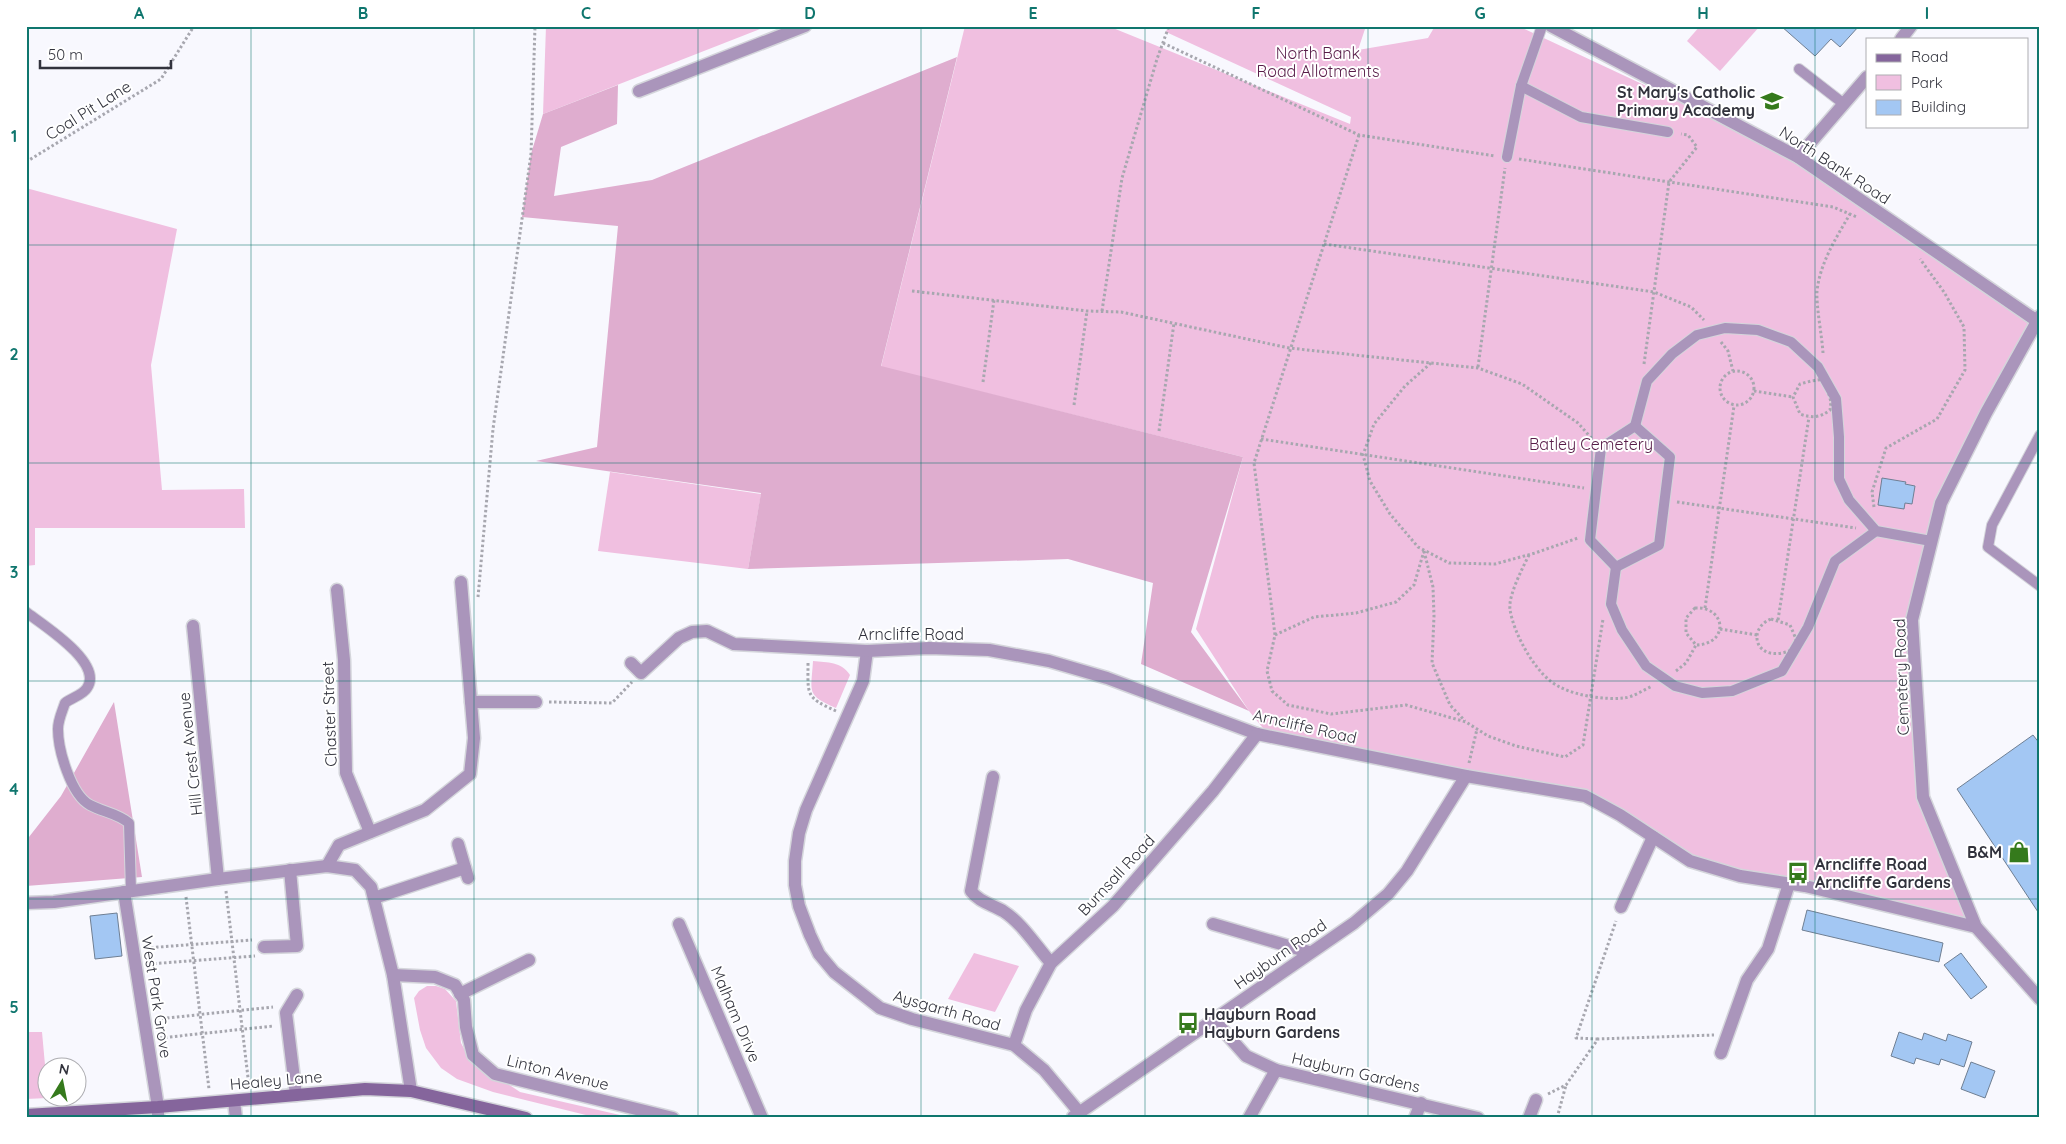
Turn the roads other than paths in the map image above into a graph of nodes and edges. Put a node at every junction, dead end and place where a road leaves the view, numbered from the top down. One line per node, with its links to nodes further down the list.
1 (805, 26): 9 (street)
2 (1542, 26): 8 (lane)
3 (1551, 26): 13 (street, North Bank Road)
4 (1912, 26): 5 (street)
5 (1902, 38)
6 (1799, 69): 10 (lane)
7 (1866, 78): 10 (street)
8 (1521, 86): 11 (lane); 12 (lane)
9 (639, 91)
10 (1844, 104): 13 (street)
11 (1668, 132)
12 (1507, 157)
13 (1798, 157): 14 (street, North Bank Road)
14 (2038, 319): 18 (street, Cemetery Road)
15 (1635, 426): 17 (lane); 19 (lane); 19 (lane)
16 (2040, 435): 21 (lane)
17 (1876, 530): 18 (lane); 19 (lane)
18 (1932, 541): 45 (street, Cemetery Road)
19 (1616, 567)
20 (461, 582): 27 (street)
21 (2040, 586)
22 (337, 590): 32 (street, Chaster Street)
23 (26, 612): 39 (lane)
24 (194, 626): 37 (street, Hill Crest Avenue)
25 (867, 651): 26 (street, Arncliffe Road); 29 (street, Arncliffe Road); 55 (street, Aysgarth Road)
26 (631, 663)
27 (471, 702): 28 (street); 32 (street)
28 (536, 702)
29 (1258, 734): 30 (street, Arncliffe Road); 49 (street, Burnsall Road)
30 (1466, 776): 33 (street, Arncliffe Road); 47 (street, Hayburn Road)
31 (993, 778): 49 (street)
32 (370, 832): 35 (street)
33 (1653, 837): 38 (street, Arncliffe Road); 42 (street)
34 (458, 844): 40 (street)
35 (327, 866): 36 (street); 40 (street)
36 (290, 870): 37 (street); 46 (street)
37 (221, 878): 39 (street)
38 (1789, 884): 45 (street, Arncliffe Road); 56 (street)
39 (128, 892): 41 (street); 63 (street, West Park Grove)
40 (374, 898): 50 (street)
41 (26, 902)
42 (1621, 907)
43 (679, 924): 70 (street, Malham Drive)
44 (1213, 924): 47 (street)
45 (1976, 927): 53 (street, Cemetery Road)
46 (264, 947)
47 (1309, 952): 54 (street, Hayburn Road)
48 (529, 960): 51 (street)
49 (1051, 963): 55 (street, Burnsall Road)
50 (393, 975): 51 (street); 58 (street)
51 (460, 994): 69 (street, Linton Avenue)
52 (298, 995): 59 (street)
53 (2040, 999)
54 (1214, 1020): 57 (street, Hayburn Gardens); 66 (street, Hayburn Road)
55 (1014, 1045): 66 (street, Aysgarth Road)
56 (1722, 1054)
57 (1276, 1070): 62 (street, Hayburn Gardens); 71 (street)
58 (411, 1091): 59 (main road, Healey Lane); 68 (main road, Healey Lane)
59 (296, 1095): 60 (main road, Healey Lane)
60 (234, 1100): 63 (main road, Healey Lane); 67 (street)
61 (1536, 1100): 74 (street)
62 (1421, 1103): 72 (street); 73 (street, Hayburn Gardens)
63 (158, 1113): 65 (main road, Healey Lane)
64 (26, 1115): 65 (main road, Healey Lane)
65 (66, 1115)
66 (1076, 1115)
67 (236, 1118)
68 (526, 1118)
69 (673, 1118)
70 (762, 1118)
71 (1249, 1118)
72 (1415, 1118)
73 (1478, 1118)
74 (1529, 1118)

